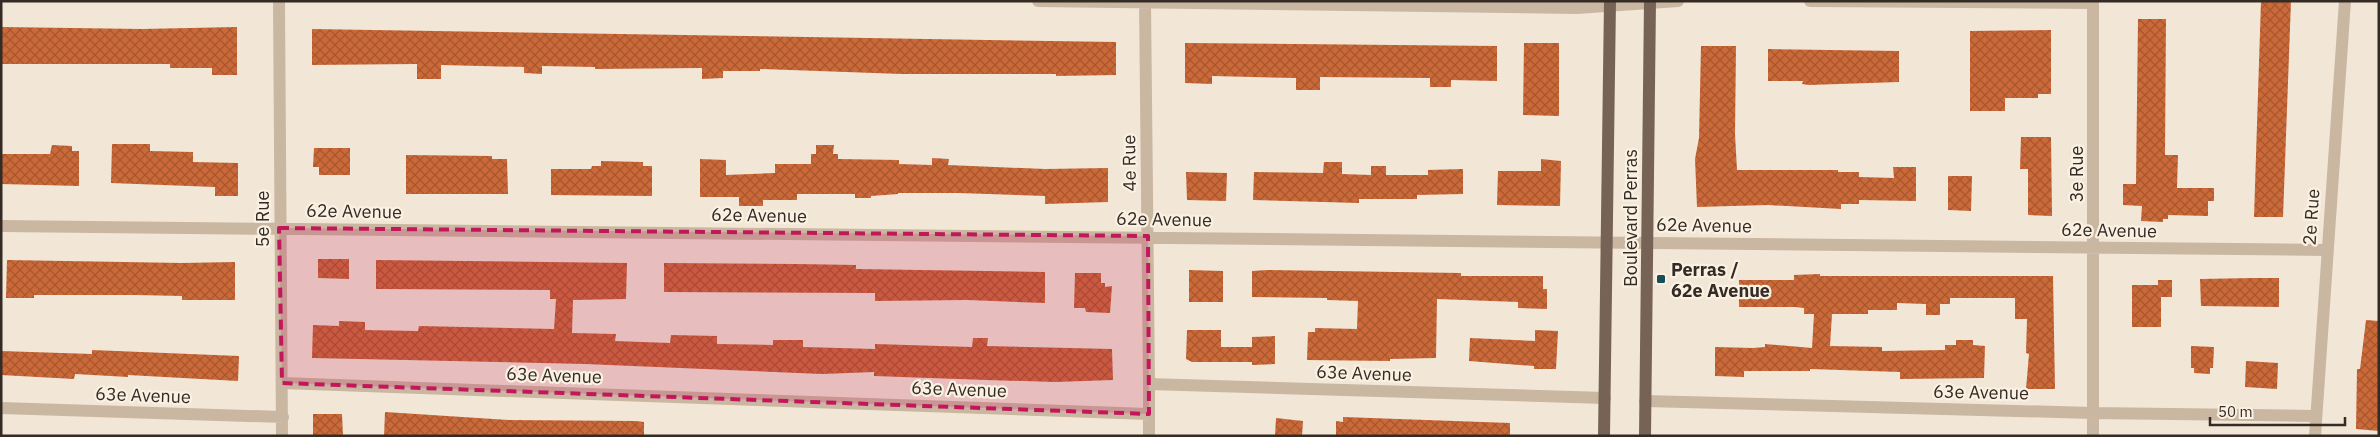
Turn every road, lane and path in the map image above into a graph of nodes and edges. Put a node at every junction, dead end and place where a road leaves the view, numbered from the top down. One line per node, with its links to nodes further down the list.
1 (279, 1): 11 (street, 5e Rue)
2 (1038, 1): 6 (street)
3 (1678, 1): 7 (street)
4 (1810, 1): 8 (street)
5 (2345, 1): 16 (street, 2e Rue)
6 (1145, 2): 9 (street); 12 (street, 4e Rue)
7 (1650, 2): 9 (street); 14 (main road, Boulevard Perras)
8 (2093, 2): 15 (street, 3e Rue)
9 (1610, 4): 13 (main road, Boulevard Perras)
10 (1, 226): 11 (street, 62e Avenue)
11 (279, 228): 12 (street, 62e Avenue); 17 (street, 5e Rue)
12 (1148, 236): 13 (street, 62e Avenue); 18 (street, 4e Rue)
13 (1607, 242): 14 (street, 62e Avenue); 19 (main road, Boulevard Perras)
14 (1646, 242): 15 (street, 62e Avenue); 20 (main road, Boulevard Perras)
15 (2093, 247): 16 (street, 62e Avenue); 22 (street, 3e Rue)
16 (2326, 250): 24 (street, 2e Rue)
17 (282, 383): 23 (street, 63e Avenue); 25 (street, 5e Rue)
18 (1149, 384): 19 (street, 63e Avenue); 23 (street)
19 (1605, 398): 28 (main road, Boulevard Perras)
20 (1645, 400): 22 (street, 63e Avenue); 29 (main road, Boulevard Perras)
21 (1, 408): 25 (street, 63e Avenue)
22 (2093, 413): 24 (street, 63e Avenue); 30 (street, 3e Rue)
23 (1149, 414): 27 (street)
24 (2316, 416): 31 (street, 2e Rue)
25 (283, 418): 26 (street, 5e Rue)
26 (282, 436)
27 (1149, 436)
28 (1604, 436)
29 (1644, 436)
30 (2093, 436)
31 (2315, 436)

